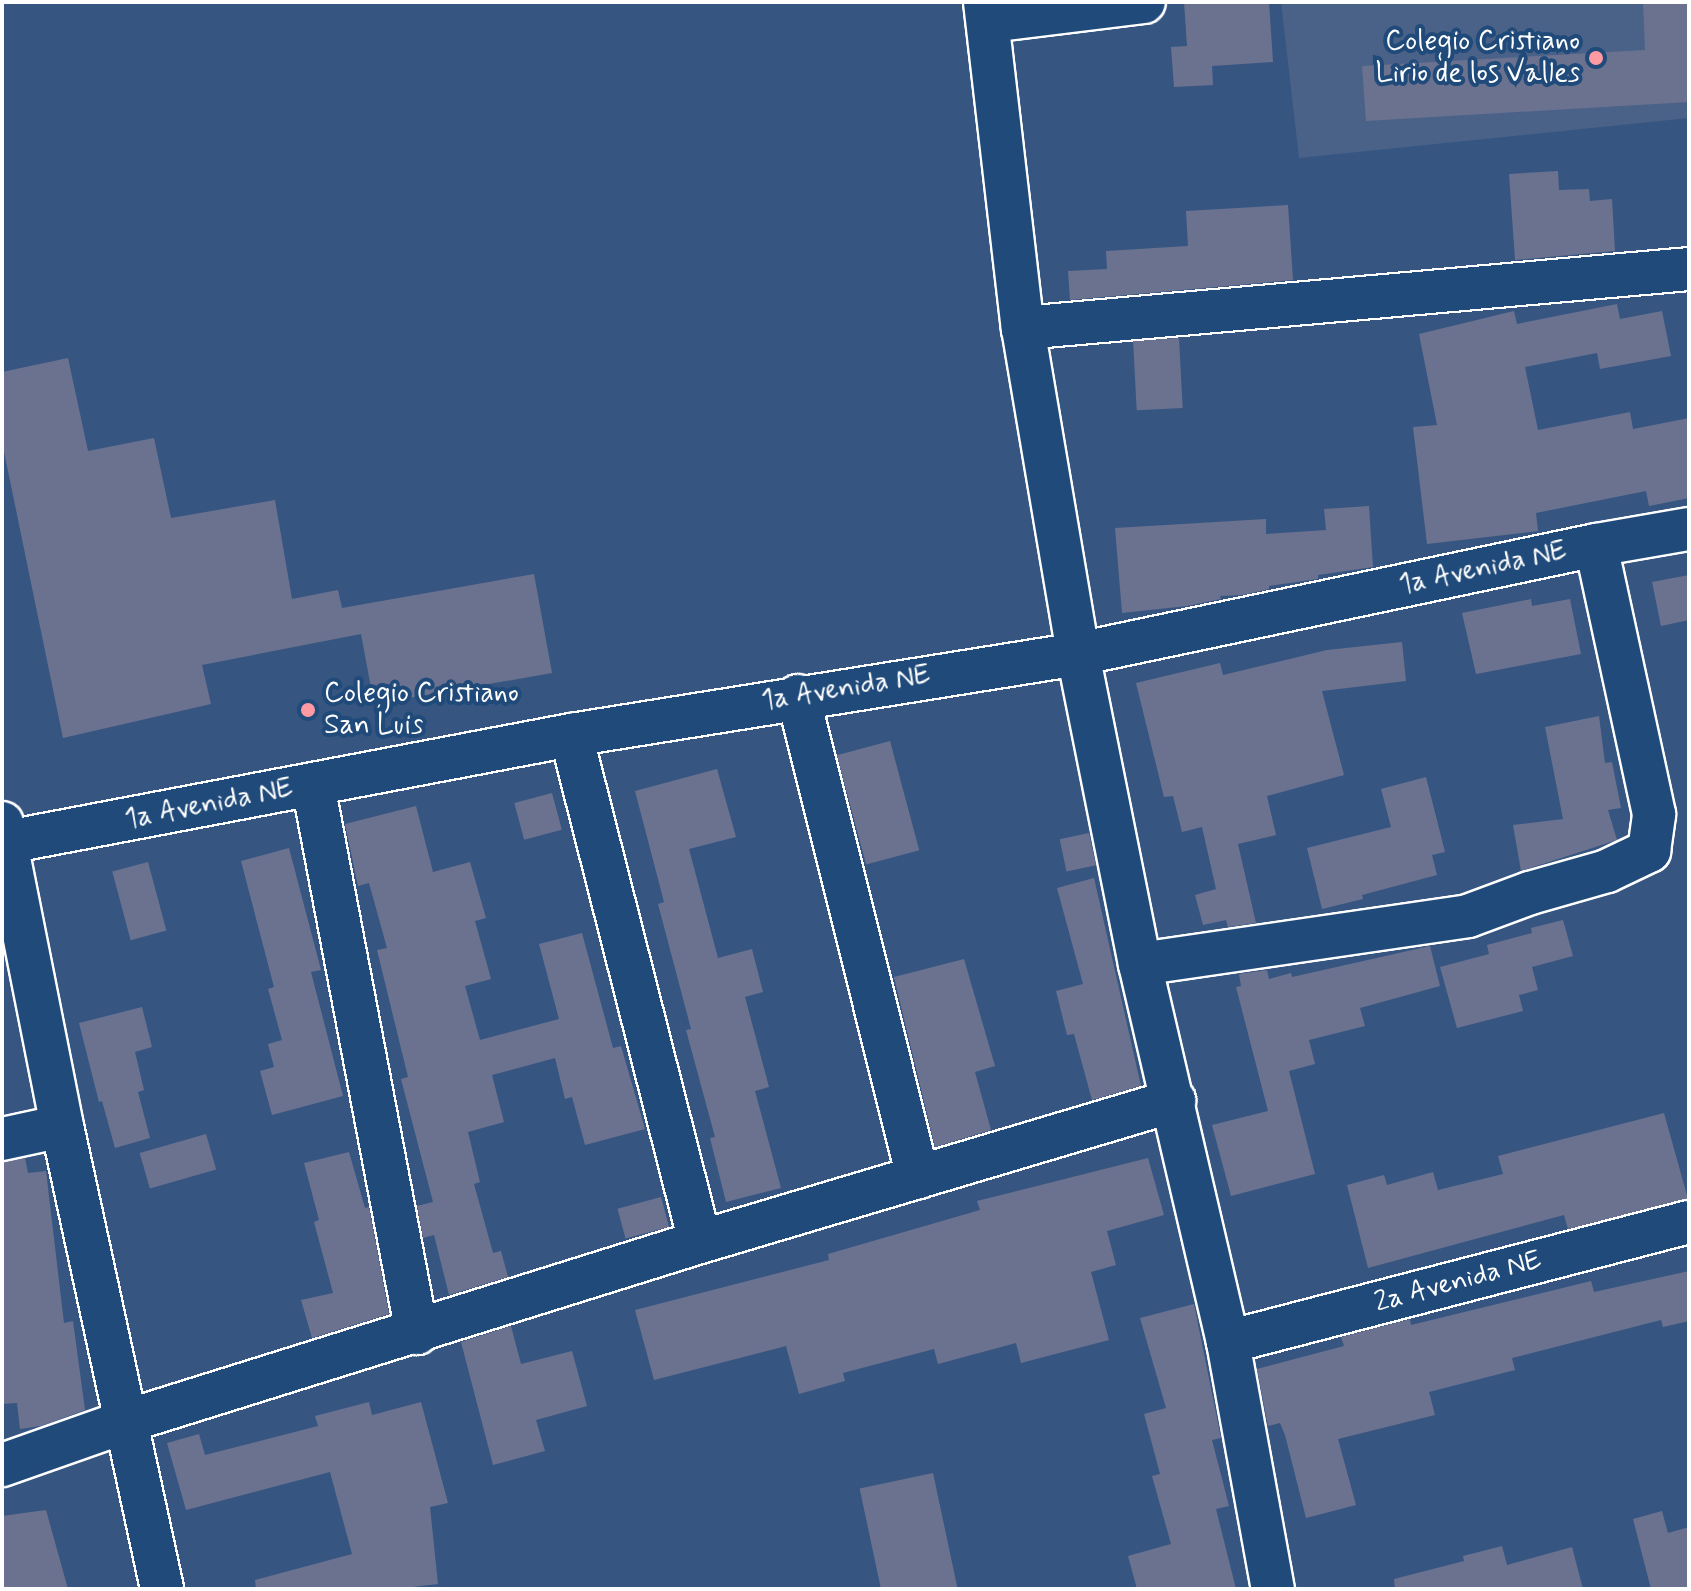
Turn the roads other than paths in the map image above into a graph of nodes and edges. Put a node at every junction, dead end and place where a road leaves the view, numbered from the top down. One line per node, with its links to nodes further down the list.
1 (1144, 2): 2 (street)
2 (987, 12): 4 (street)
3 (1689, 269): 4 (street)
4 (1023, 328): 7 (street)
5 (1689, 529): 6 (street, 1a Avenida NE)
6 (1596, 545): 7 (street, 1a Avenida NE); 12 (street)
7 (1078, 654): 8 (street, 1a Avenida NE); 12 (street)
8 (798, 696): 9 (street, 1a Avenida NE); 16 (street)
9 (571, 735): 10 (street, 1a Avenida NE); 18 (street)
10 (313, 785): 11 (street, 1a Avenida NE); 19 (street)
11 (3, 836): 14 (street)
12 (1140, 964): 13 (street)
13 (1174, 1101): 16 (street); 20 (street)
14 (62, 1126): 15 (street); 21 (street)
15 (2, 1139)
16 (918, 1177): 18 (street)
17 (1689, 1222): 20 (street, 2a Avenida NE)
18 (700, 1242): 19 (street)
19 (417, 1333): 21 (street)
20 (1228, 1342): 24 (street)
21 (127, 1421): 22 (street); 23 (street)
22 (2, 1465)
23 (162, 1589)
24 (1273, 1589)

